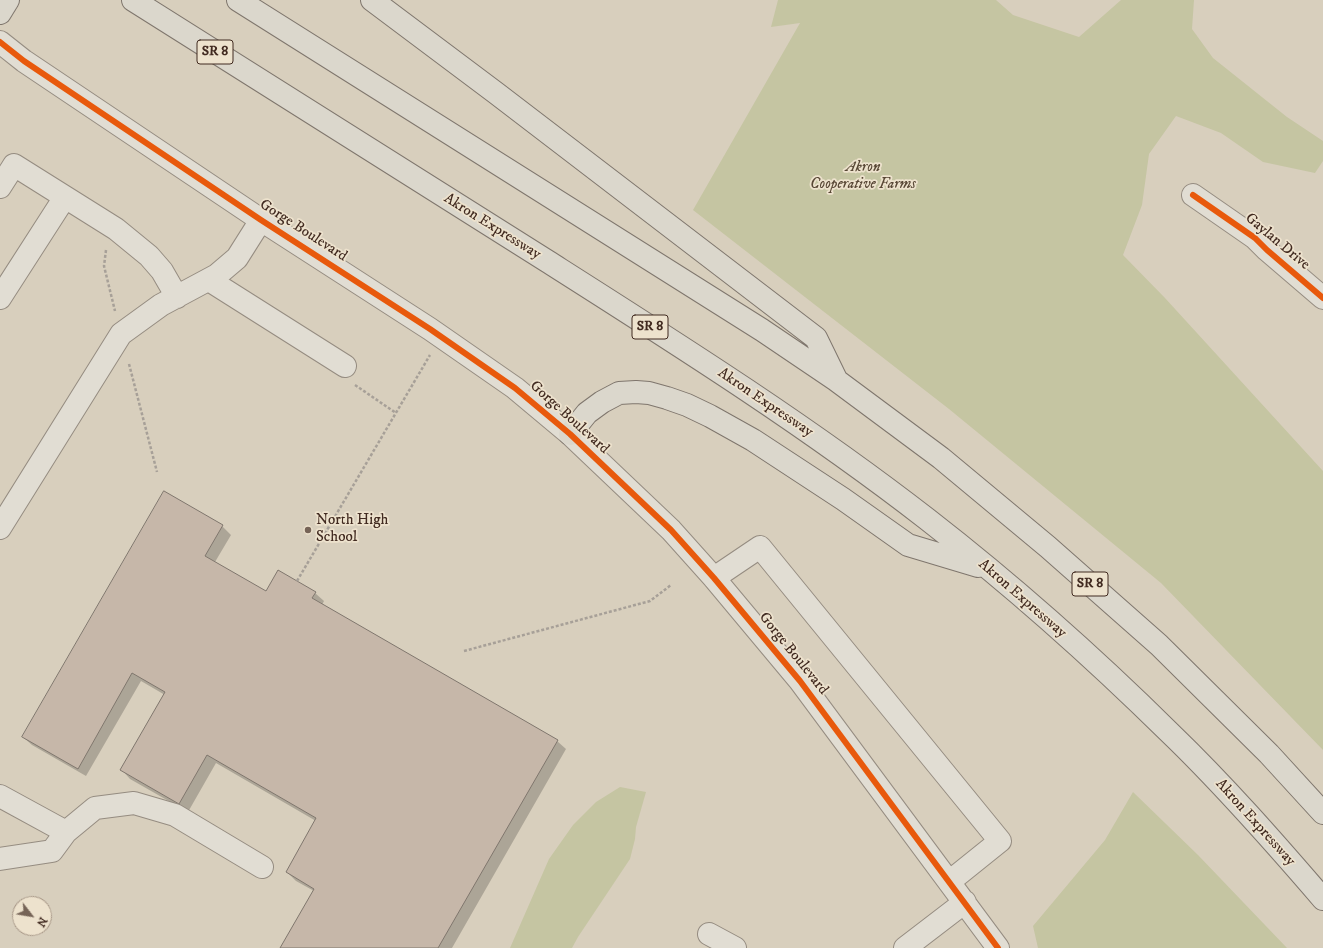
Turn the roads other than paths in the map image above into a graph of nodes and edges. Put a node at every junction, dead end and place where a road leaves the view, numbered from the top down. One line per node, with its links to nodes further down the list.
1 (8, 0): 5 (main road)
2 (133, 0): 19 (main road, Akron Expressway / SR 8)
3 (238, 0): 16 (main road, SR 8)
4 (372, 0): 16 (main road)
5 (0, 13)
6 (0, 42): 10 (street, Gorge Boulevard)
7 (0, 187): 9 (street)
8 (1193, 195): 14 (street, Gaylan Drive)
9 (65, 197): 12 (street); 13 (street)
10 (261, 220): 11 (street); 17 (street, Gorge Boulevard)
11 (208, 280): 12 (street); 15 (street)
12 (177, 297): 18 (street)
13 (0, 298)
14 (1323, 298)
15 (345, 366)
16 (836, 380): 22 (main road, SR 8)
17 (570, 434): 19 (main road); 20 (street, Gorge Boulevard)
18 (0, 528)
19 (990, 570): 27 (main road, Akron Expressway / SR 8)
20 (714, 578): 26 (street, Gorge Boulevard); 26 (street)
21 (0, 796): 23 (street)
22 (1323, 813)
23 (66, 832): 24 (street); 25 (street)
24 (0, 859)
25 (262, 867)
26 (950, 882): 28 (street, Gorge Boulevard)
27 (1323, 899)
28 (964, 902): 31 (street); 32 (street, Gorge Boulevard)
29 (710, 934): 30 (street)
30 (735, 948)
31 (905, 948)
32 (998, 948)

